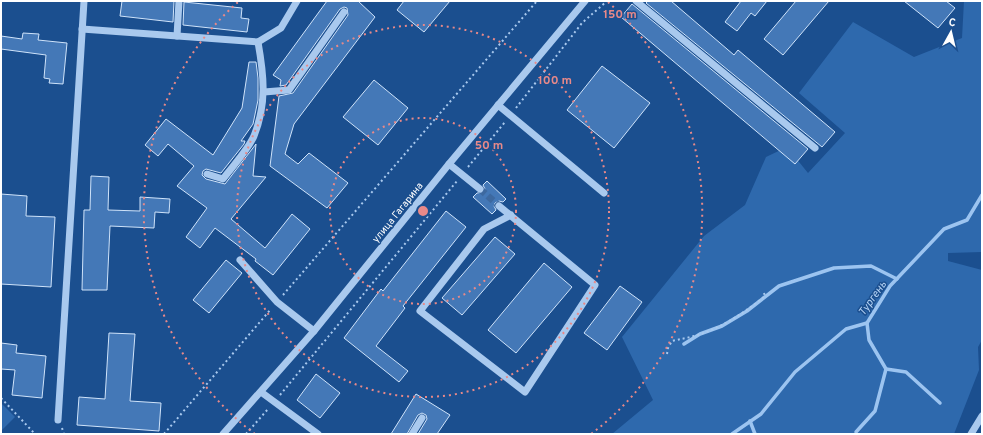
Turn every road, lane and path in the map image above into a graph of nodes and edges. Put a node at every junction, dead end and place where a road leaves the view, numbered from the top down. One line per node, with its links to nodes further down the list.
1 (84, 1): 9 (street)
2 (180, 1): 10 (street)
3 (297, 1): 11 (street)
4 (537, 1): 25 (path)
5 (585, 1): 13 (street, улица Гагарина)
6 (607, 1): 14 (path)
7 (636, 1): 15 (street)
8 (344, 12): 12 (street)
9 (82, 29): 10 (street); 33 (street)
10 (177, 36): 11 (street)
11 (258, 42): 12 (street)
12 (264, 92): 17 (street)
13 (498, 105): 14 (street); 16 (street, улица Гагарина)
14 (510, 116): 18 (path); 20 (street)
15 (815, 148)
16 (449, 164): 18 (street); 26 (street, улица Гагарина)
17 (207, 174)
18 (462, 175): 19 (street); 30 (path)
19 (480, 189)
20 (604, 193)
21 (499, 206): 22 (street)
22 (510, 215): 22 (street)
23 (240, 260): 25 (street)
24 (764, 293): 27 (path)
25 (277, 302): 26 (street); 35 (path)
26 (314, 331): 28 (street, улица Гагарина)
27 (667, 354)
28 (260, 392): 30 (street); 36 (street, улица Гагарина)
29 (1, 398): 34 (path)
30 (274, 402): 37 (path); 38 (street)
31 (982, 416): 40 (street)
32 (422, 418): 39 (street)
33 (58, 420)
34 (35, 434)
35 (164, 434)
36 (223, 434)
37 (246, 434)
38 (318, 434)
39 (412, 434)
40 (971, 434)

